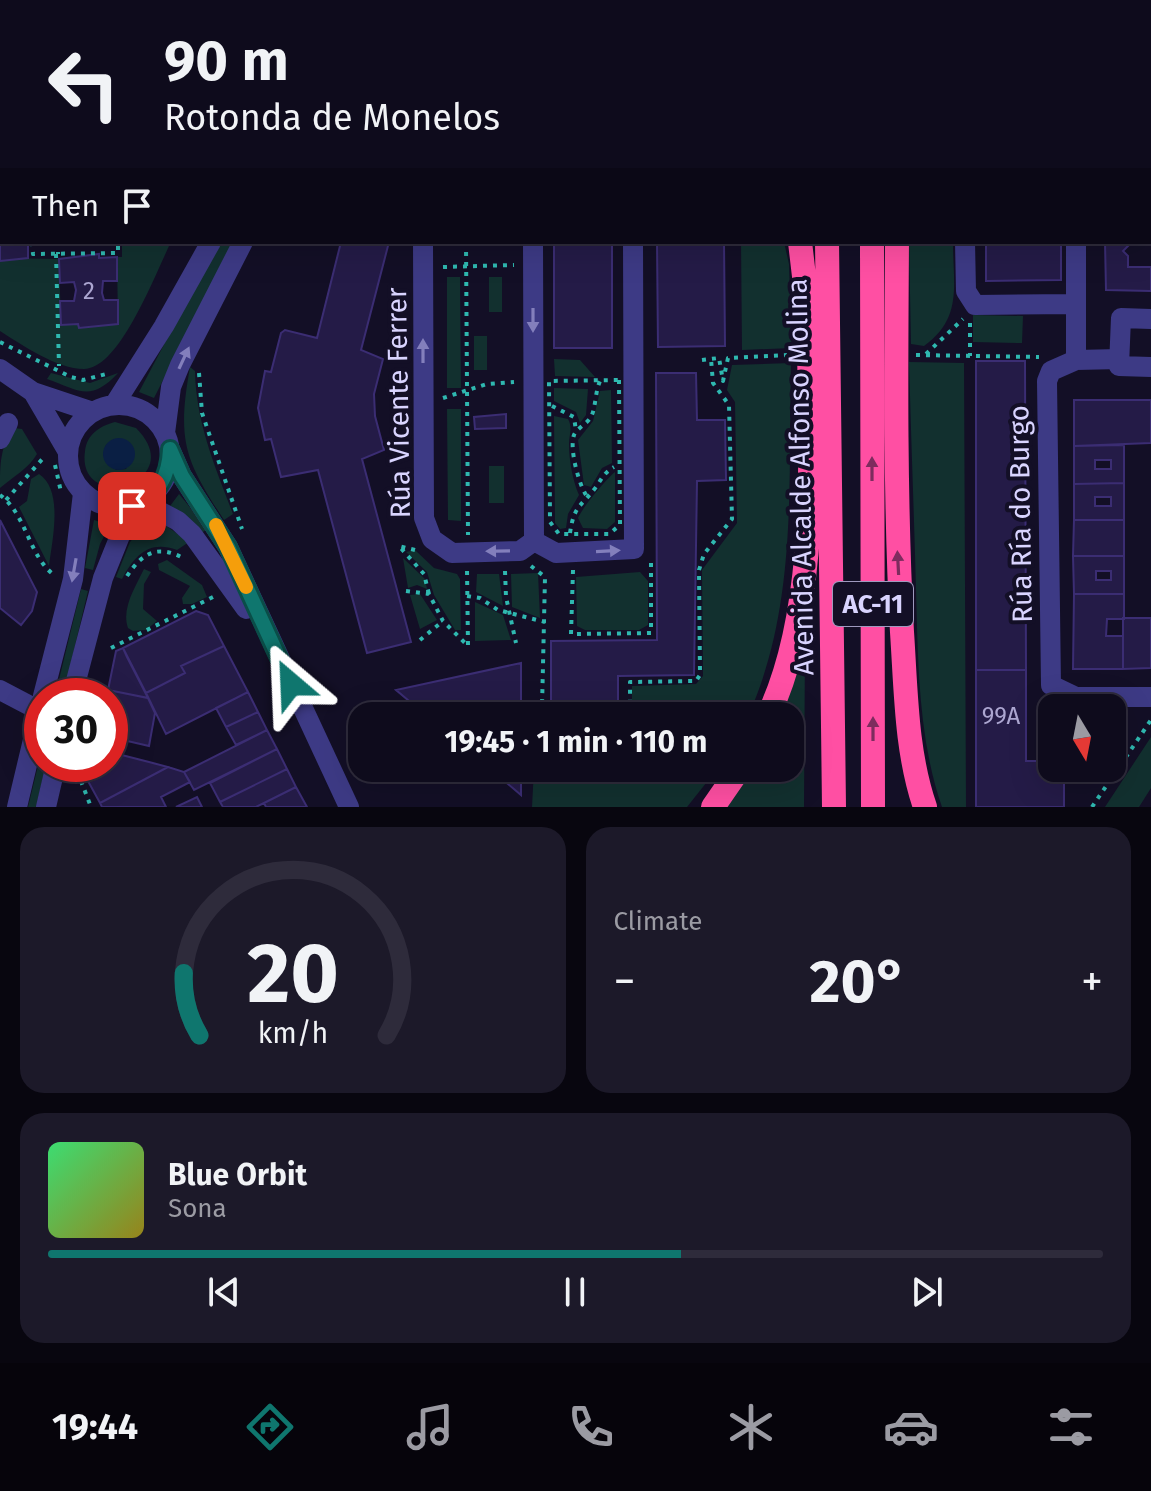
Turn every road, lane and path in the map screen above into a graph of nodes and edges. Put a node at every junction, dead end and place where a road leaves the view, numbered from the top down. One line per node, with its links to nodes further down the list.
1 (32, 244): 16 (path)
2 (58, 244): 16 (path)
3 (118, 244): 16 (path)
4 (210, 244): 45 (street)
5 (242, 244): 50 (street, one-way to 5)
6 (423, 244): 65 (street, Rúa Vicente Ferrer, one-way to 6)
7 (466, 244): 18 (path)
8 (533, 244): 65 (street, one-way to 65)
9 (633, 244): 65 (street, one-way to 9)
10 (800, 244): 24 (highway)
11 (827, 244): 47 (highway, Avenida Alcalde Alfonso Molina / AC-11)
12 (872, 244): 44 (highway, AC-11)
13 (897, 244): 22 (highway)
14 (965, 244): 20 (street)
15 (1076, 244): 20 (street)
16 (57, 254): 35 (path)
17 (514, 265): 18 (path)
18 (466, 266): 19 (path); 41 (path)
19 (443, 267)
20 (1075, 304): 33 (street)
21 (1151, 319): 31 (street)
22 (897, 323): 44 (highway); 52 (highway)
23 (0, 342): 34 (path)
24 (801, 347): 29 (path); 47 (highway); 51 (highway)
25 (909, 355): 26 (path)
26 (924, 355): 27 (path); 27 (path)
27 (970, 356): 33 (path)
28 (719, 358): 29 (path); 29 (path); 30 (path)
29 (728, 358)
30 (711, 359): 32 (path); 80 (path)
31 (1120, 359): 33 (street); 36 (street)
32 (702, 360)
33 (1076, 360): 90 (street, Rúa Ría do Burgo)
34 (121, 364)
35 (59, 366)
36 (1151, 367)
37 (199, 368): 62 (path)
38 (0, 369): 40 (street)
39 (600, 381): 46 (path); 49 (path); 55 (path)
40 (33, 392): 48 (street); 53 (street)
41 (467, 393): 42 (path); 43 (path); 63 (path)
42 (515, 397)
43 (442, 399)
44 (872, 402): 52 (highway); 103 (highway, AC-11, one-way to 44)
45 (114, 405): 48 (street); 50 (street)
46 (549, 405): 49 (path); 64 (path)
47 (828, 405): 51 (highway); 102 (highway, Avenida Alcalde Alfonso Molina / AC-11)
48 (93, 412): 53 (street)
49 (576, 432): 58 (path)
50 (168, 441): 61 (street); 84 (street)
51 (810, 445): 91 (highway)
52 (897, 446): 104 (highway, one-way to 52)
53 (58, 451): 56 (street); 60 (path)
54 (45, 456): 59 (path)
55 (620, 464): 58 (path); 64 (path)
56 (83, 493): 61 (street); 86 (street, one-way to 86)
57 (0, 495): 59 (path)
58 (586, 495): 64 (path)
59 (6, 500): 73 (path)
60 (62, 501)
61 (137, 504): 84 (street); 87 (street)
62 (238, 516)
63 (481, 535)
64 (570, 535)
65 (534, 541)
66 (176, 554): 74 (path)
67 (528, 563): 80 (path)
68 (505, 565): 78 (path)
69 (480, 566): 77 (path)
70 (575, 568): 81 (path)
71 (635, 569): 72 (path)
72 (651, 569)
73 (54, 575)
74 (124, 583)
75 (406, 591): 79 (path)
76 (215, 596): 85 (path)
77 (467, 596): 78 (path); 79 (path)
78 (508, 611): 80 (path); 83 (path)
79 (443, 621): 82 (path)
80 (545, 622)
81 (571, 634)
82 (420, 640)
83 (516, 643)
84 (272, 646): 100 (street)
85 (111, 648)
86 (48, 678)
87 (77, 678)
88 (0, 690): 89 (street)
89 (24, 697)
90 (1151, 697)
91 (773, 702)
92 (1151, 720): 105 (path)
93 (24, 778): 97 (street)
94 (52, 782): 98 (street)
95 (81, 782): 99 (path)
96 (730, 782): 101 (highway)
97 (17, 807)
98 (46, 807)
99 (91, 807)
100 (349, 807)
101 (713, 807)
102 (834, 807)
103 (873, 807)
104 (925, 807)
105 (1092, 807)

